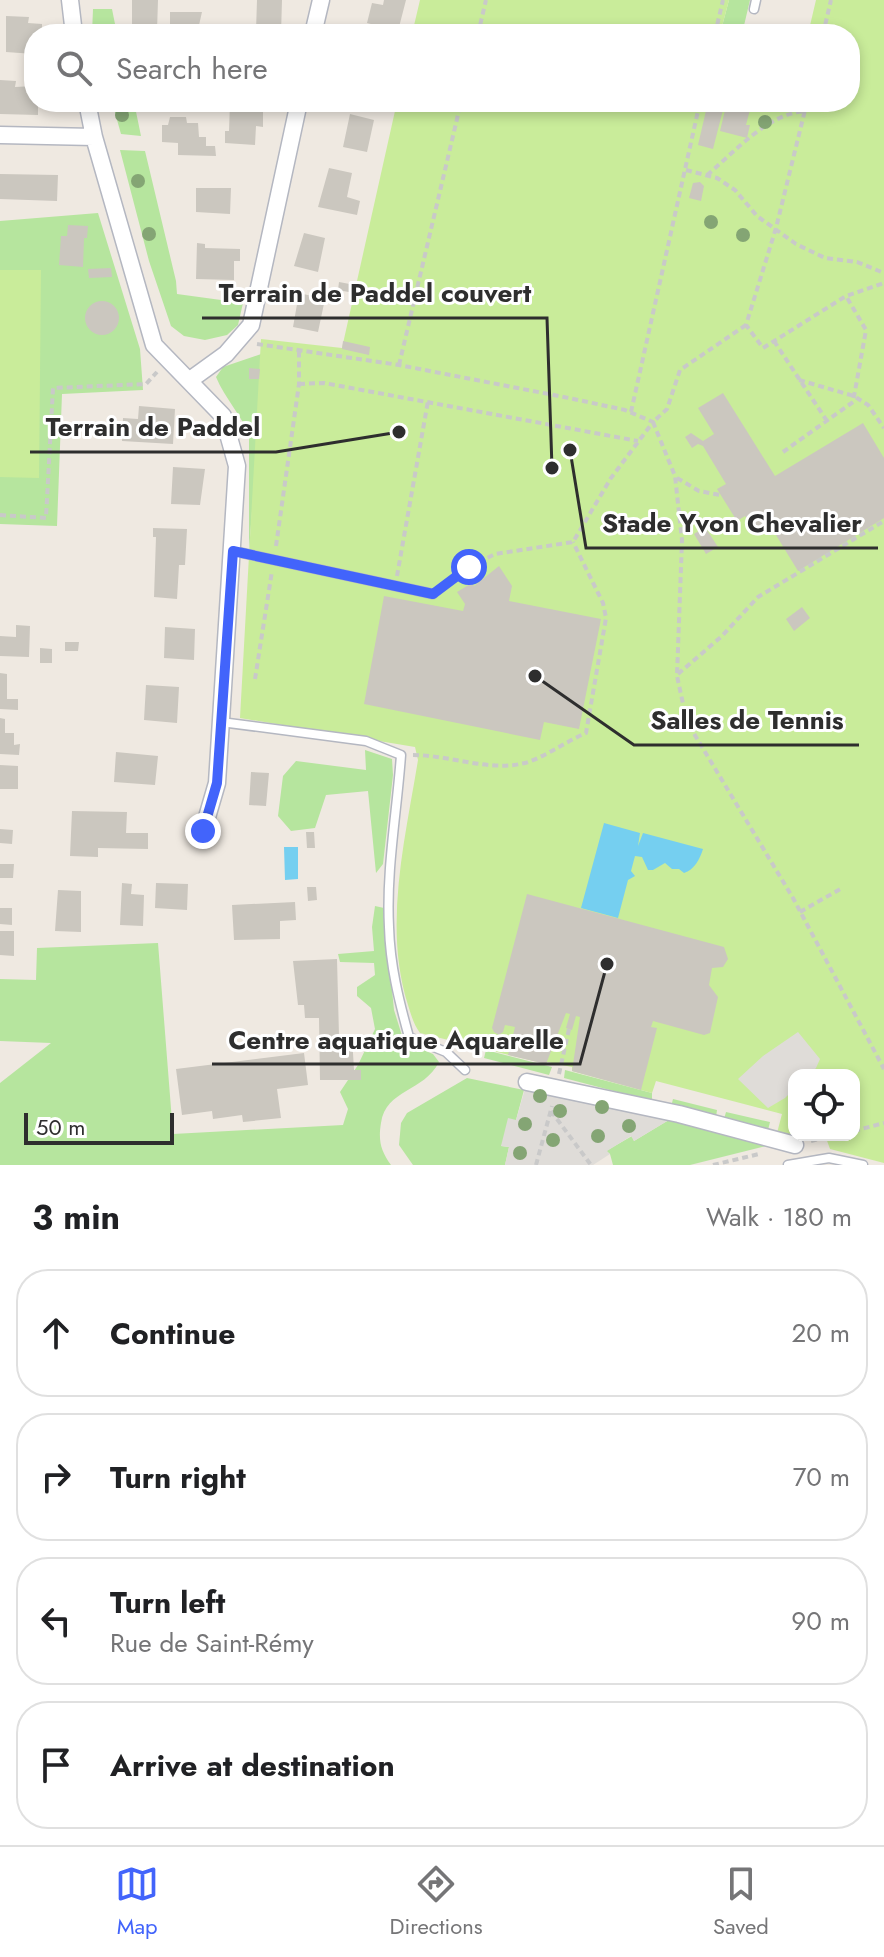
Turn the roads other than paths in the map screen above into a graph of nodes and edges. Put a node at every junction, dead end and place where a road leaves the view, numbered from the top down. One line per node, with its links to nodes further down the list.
1 (70, 0): 3 (street)
2 (321, 0): 4 (street)
3 (73, 24)
4 (315, 24)
5 (89, 112): 8 (street)
6 (297, 112): 9 (street)
7 (0, 135): 8 (street)
8 (94, 137): 9 (street)
9 (190, 380): 10 (street)
10 (233, 551): 11 (lane); 12 (street)
11 (433, 594)
12 (221, 722): 13 (street); 14 (lane)
13 (203, 831)
14 (465, 1070)
15 (527, 1082): 16 (street)
16 (795, 1145)
17 (788, 1165): 18 (lane)
18 (863, 1165)

